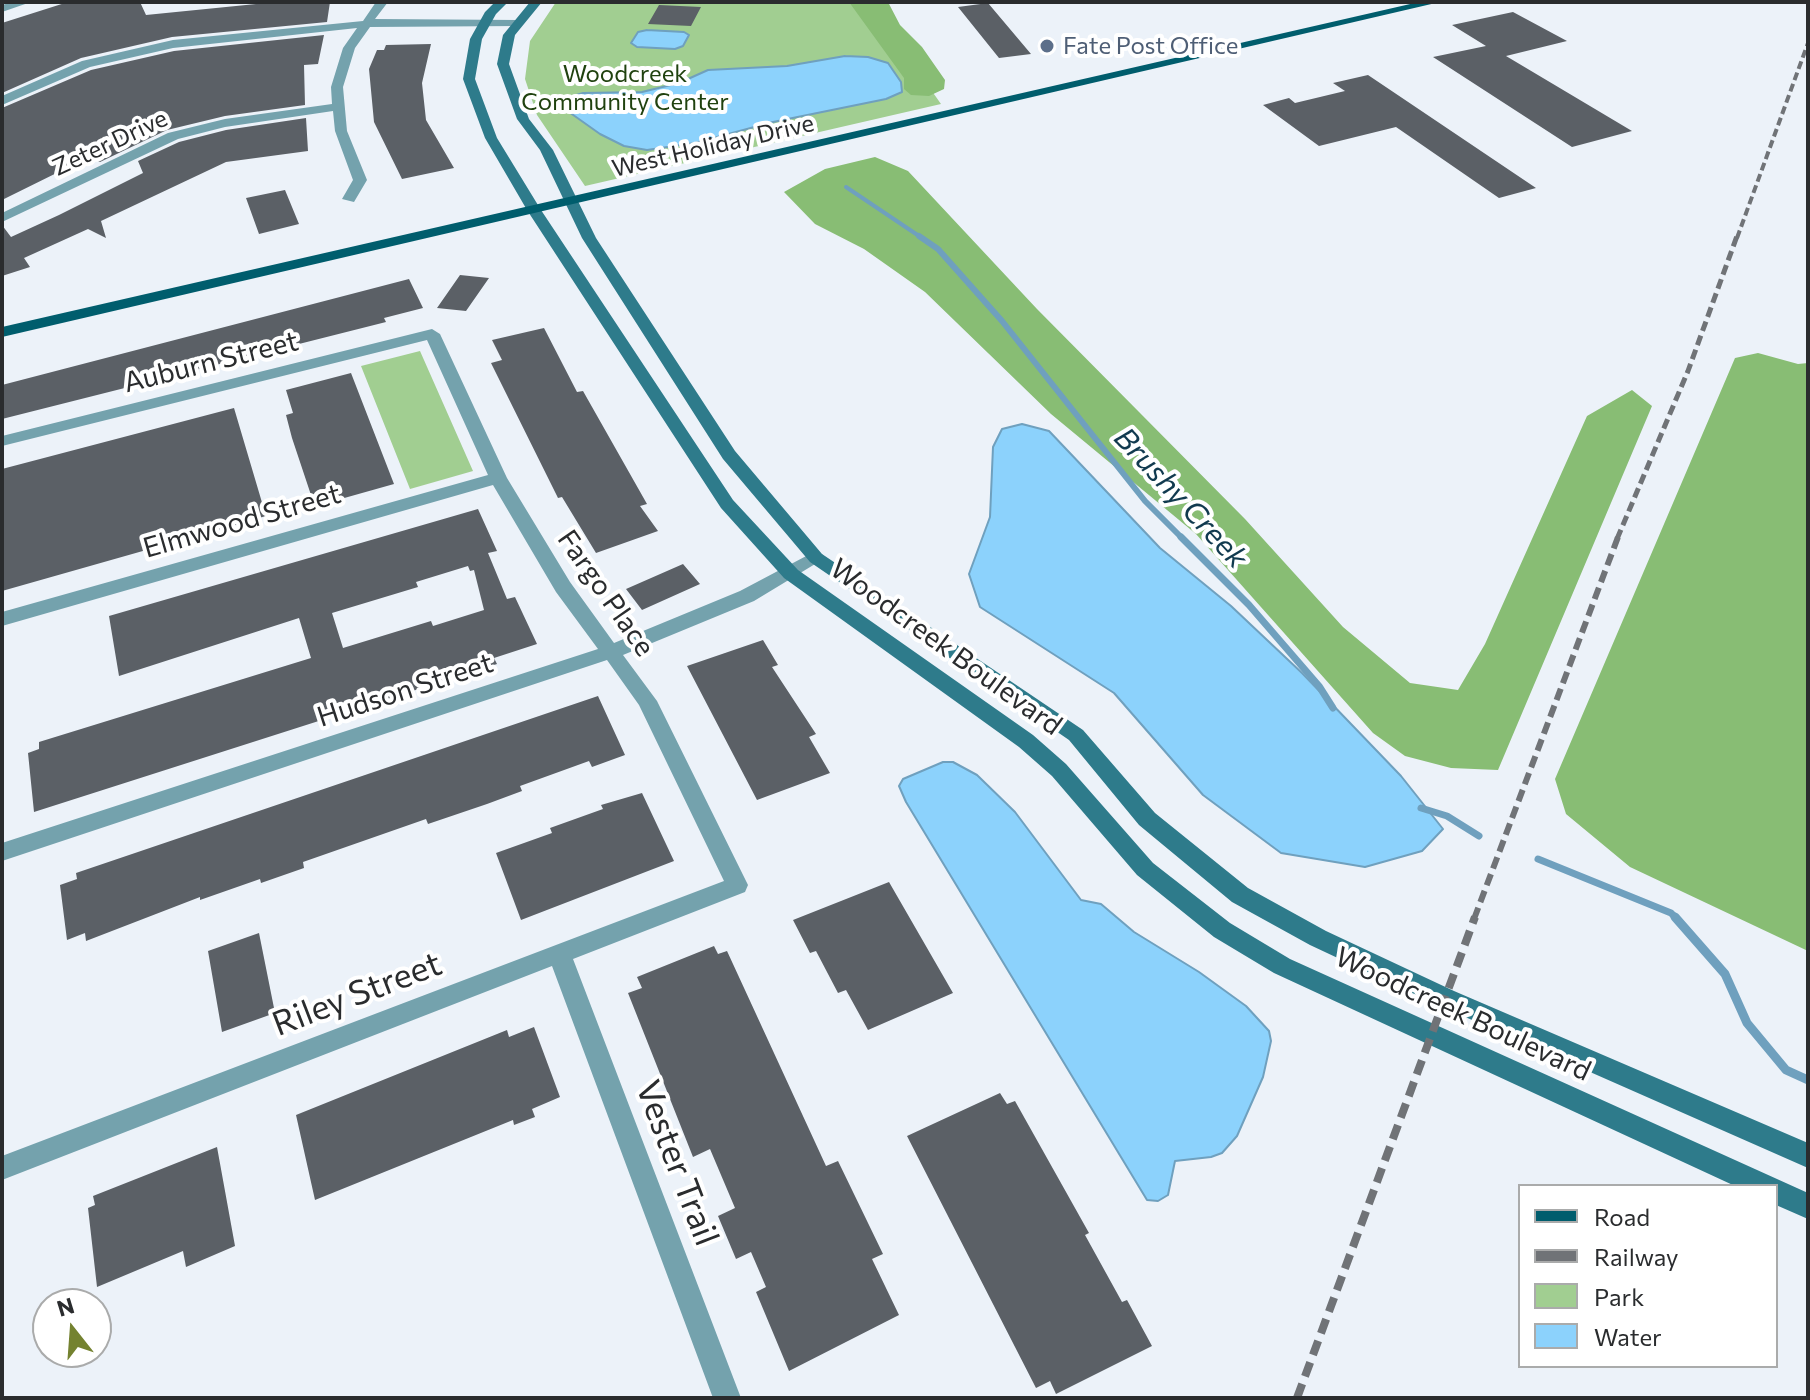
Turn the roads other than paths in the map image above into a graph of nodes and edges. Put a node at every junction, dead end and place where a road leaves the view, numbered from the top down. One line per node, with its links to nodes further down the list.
1 (25, 2): 6 (street)
2 (382, 2): 8 (street)
3 (502, 2): 9 (street, Woodcreek Boulevard)
4 (536, 2): 7 (street)
5 (1434, 2): 14 (main road, West Holiday Drive)
6 (2, 9)
7 (518, 23): 9 (street); 10 (street)
8 (361, 26): 9 (street); 11 (street); 12 (street)
9 (482, 28): 10 (street); 15 (street, Woodcreek Boulevard)
10 (509, 35): 14 (street, Woodcreek Boulevard)
11 (2, 101)
12 (337, 107): 13 (street); 16 (street, Zeter Drive)
13 (349, 199)
14 (569, 202): 15 (main road, West Holiday Drive); 21 (street, Woodcreek Boulevard)
15 (534, 210): 17 (main road, West Holiday Drive); 22 (street, Woodcreek Boulevard)
16 (2, 218)
17 (2, 332)
18 (432, 334): 19 (street, Auburn Street); 20 (street, Fargo Place)
19 (2, 441)
20 (498, 478): 23 (street, Elmwood Street); 24 (street, Fargo Place)
21 (816, 558): 22 (street, Hudson Street); 28 (street, Woodcreek Boulevard)
22 (791, 574): 24 (street, Hudson Street); 30 (street, Woodcreek Boulevard)
23 (2, 619)
24 (613, 651): 25 (street, Hudson Street); 26 (street, Fargo Place)
25 (2, 852)
26 (737, 885): 27 (street, Riley Street)
27 (559, 953): 29 (street, Riley Street); 33 (street, Vester Trail)
28 (1808, 1156)
29 (2, 1168)
30 (1760, 1184)
31 (1778, 1193): 32 (street)
32 (1808, 1206)
33 (727, 1398)

